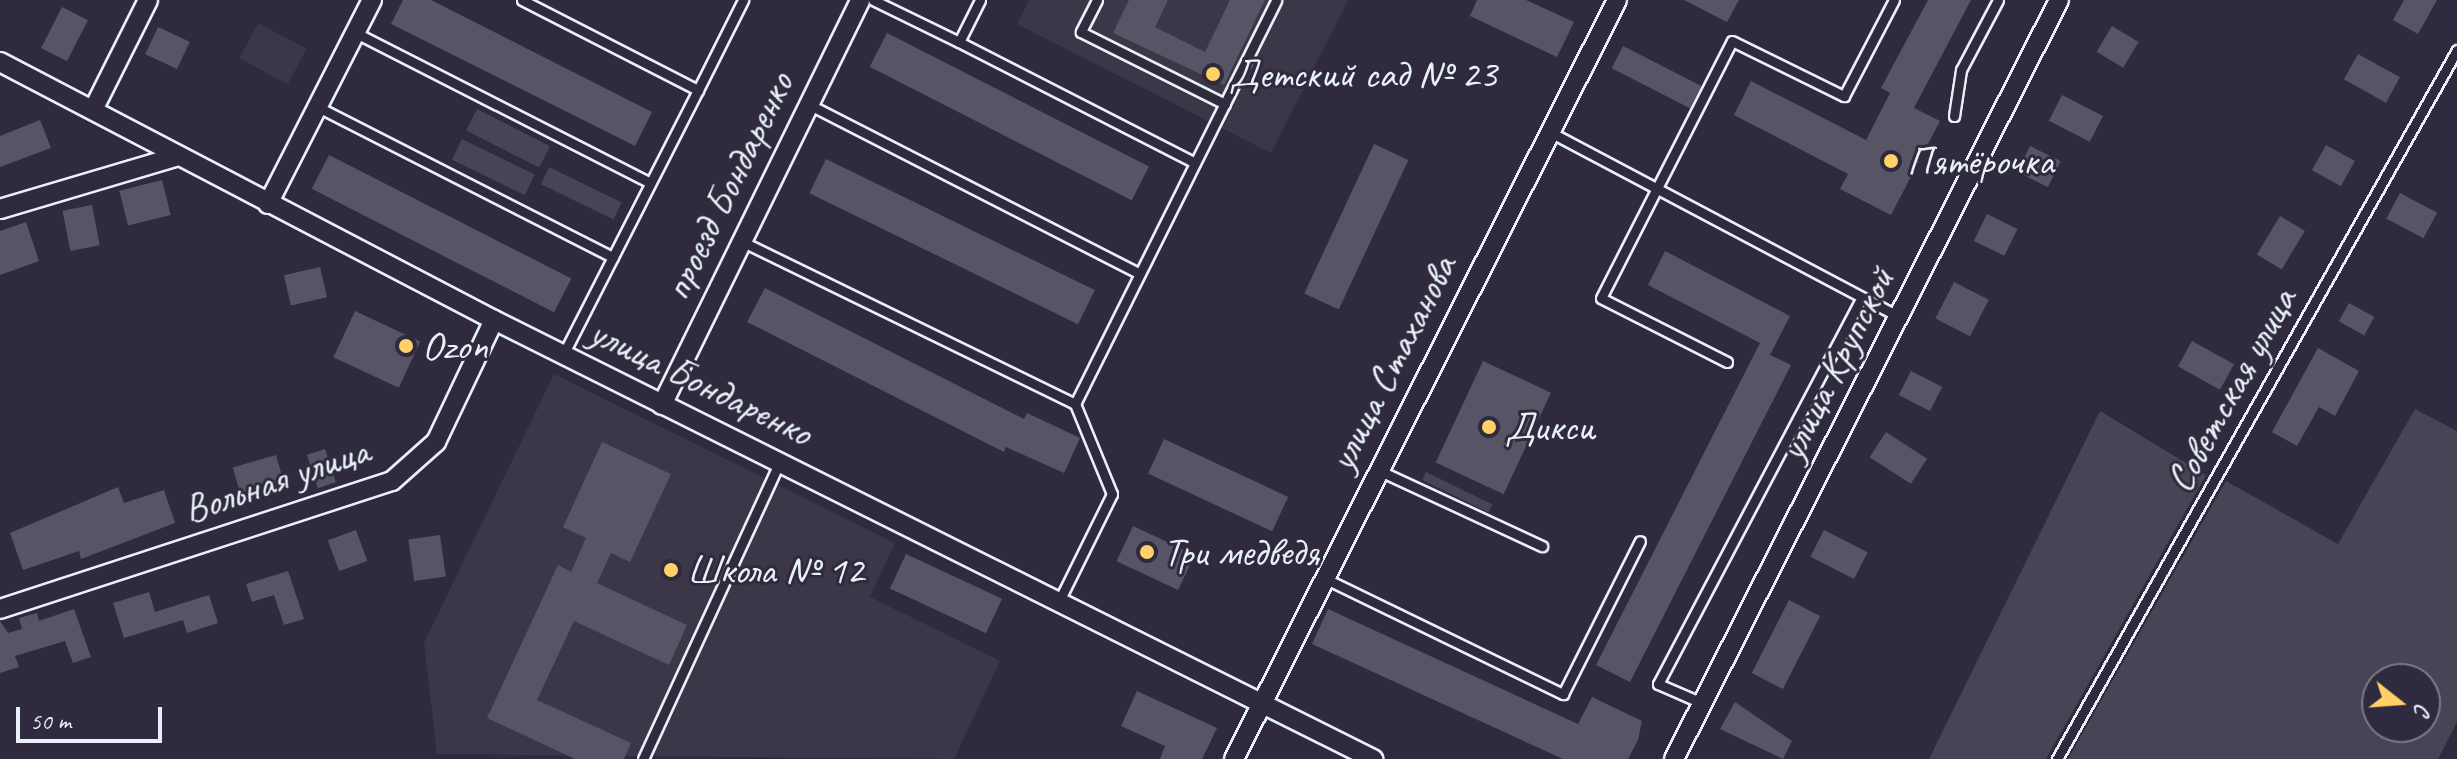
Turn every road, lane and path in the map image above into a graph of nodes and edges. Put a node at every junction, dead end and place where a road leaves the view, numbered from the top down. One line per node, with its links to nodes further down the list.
1 (148, 0): 22 (street)
2 (372, 0): 14 (street)
3 (522, 0): 18 (lane)
4 (743, 0): 18 (lane)
5 (860, 0): 19 (street, проезд Бондаренко)
6 (873, 0): 15 (lane)
7 (980, 0): 15 (lane)
8 (1097, 0): 20 (lane)
9 (1276, 0): 20 (lane)
10 (1617, 0): 24 (street, улица Стаханова)
11 (1894, 0): 28 (lane)
12 (1998, 0): 23 (lane)
13 (2059, 0): 35 (street, улица Крупской)
14 (356, 33): 21 (street); 27 (lane)
15 (959, 42): 26 (lane)
16 (2457, 50): 54 (lane, Советская улица)
17 (0, 62): 22 (street, улица Бондаренко)
18 (698, 90): 27 (lane)
19 (808, 104): 31 (street, проезд Бондаренко); 33 (lane)
20 (1225, 104): 26 (lane)
21 (318, 107): 29 (street); 32 (lane)
22 (93, 110): 25 (street, улица Бондаренко)
23 (1954, 116)
24 (1550, 132): 28 (lane); 42 (street, улица Стаханова)
25 (176, 157): 29 (street, улица Бондаренко); 30 (street)
26 (1195, 163): 33 (lane)
27 (650, 183): 32 (lane)
28 (1656, 190): 34 (lane); 38 (lane)
29 (268, 204): 36 (street, улица Бондаренко)
30 (0, 209)
31 (741, 241): 39 (lane); 40 (street, проезд Бондаренко)
32 (613, 257): 37 (lane)
33 (1138, 273): 39 (lane)
34 (1862, 297): 35 (lane); 49 (lane)
35 (1900, 317): 49 (street, улица Крупской)
36 (494, 320): 37 (street, улица Бондаренко); 47 (street, Вольная улица)
37 (563, 355): 40 (street, улица Бондаренко)
38 (1727, 362)
39 (1075, 404): 46 (lane)
40 (662, 405): 41 (street, улица Бондаренко)
41 (780, 461): 46 (street, улица Бондаренко); 50 (lane)
42 (1378, 470): 44 (lane); 45 (street, улица Стаханова)
43 (1640, 541): 45 (lane)
44 (1542, 546)
45 (1324, 578): 48 (street, улица Стаханова)
46 (1061, 597): 48 (street, улица Бондаренко)
47 (0, 609)
48 (1262, 702): 51 (street, улица Стаханова); 52 (street, улица Бондаренко)
49 (1702, 703): 53 (street, улица Крупской)
50 (643, 759)
51 (1234, 759)
52 (1371, 759)
53 (1674, 759)
54 (2057, 759)

